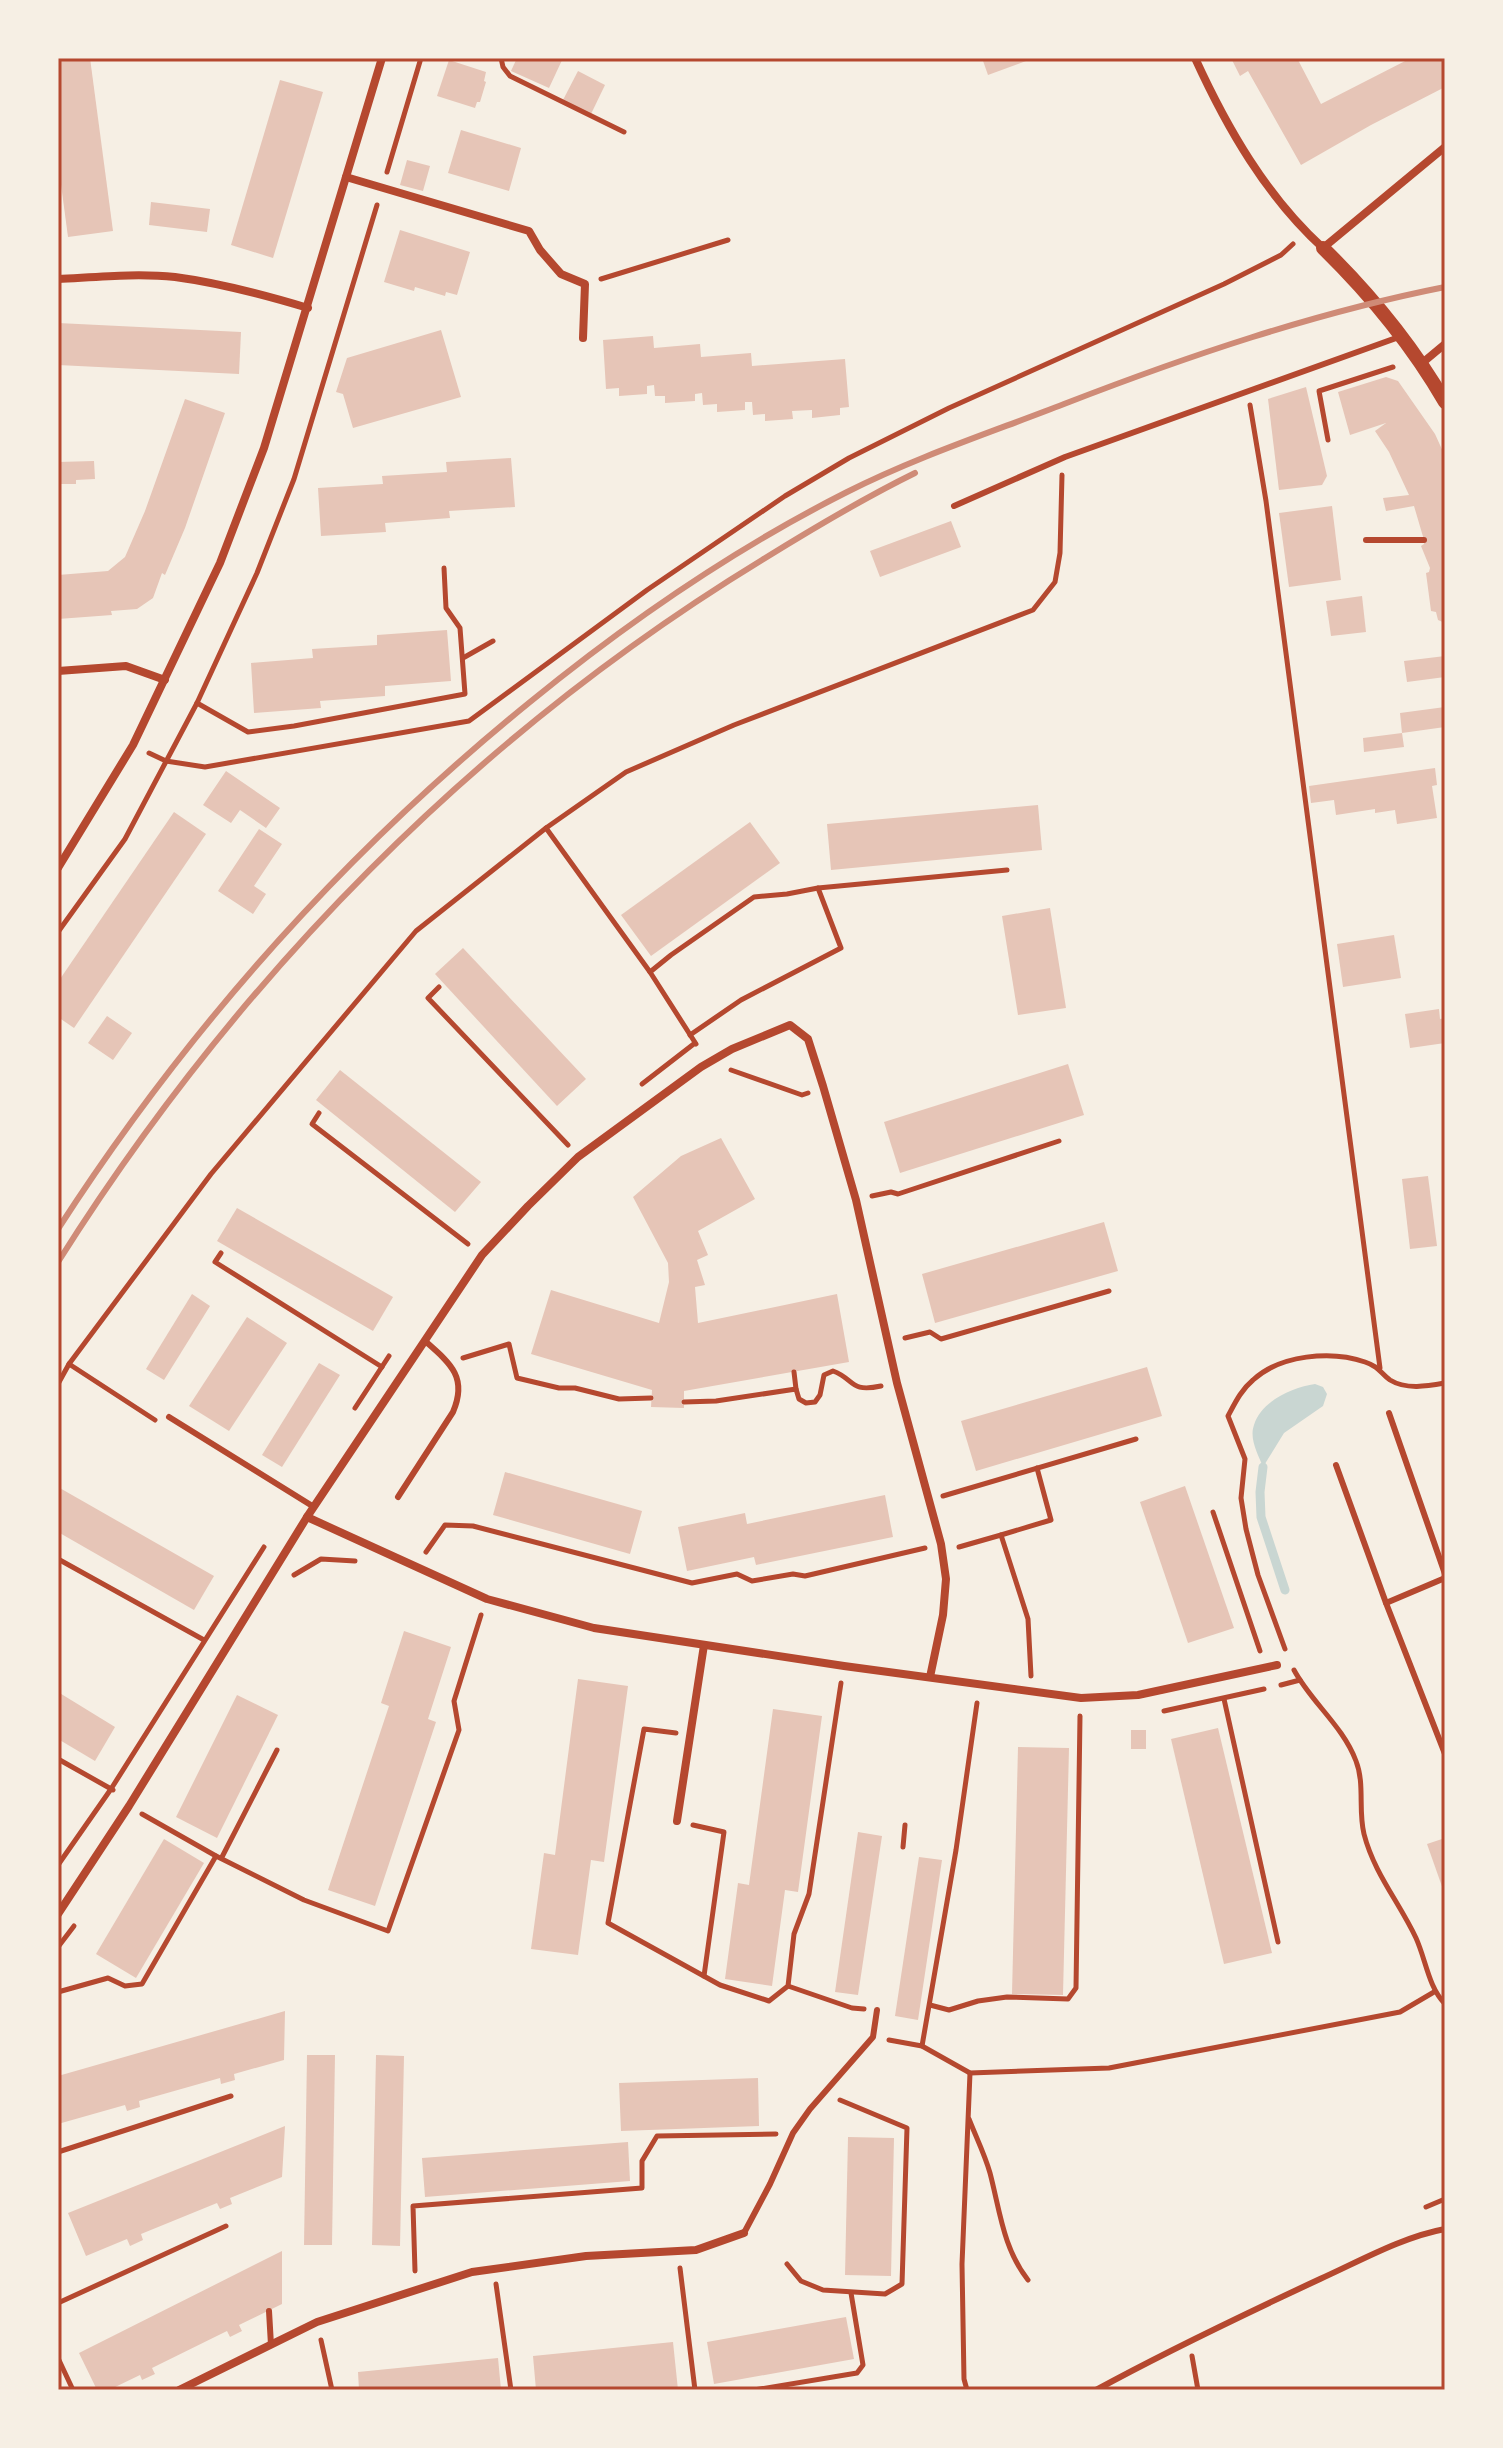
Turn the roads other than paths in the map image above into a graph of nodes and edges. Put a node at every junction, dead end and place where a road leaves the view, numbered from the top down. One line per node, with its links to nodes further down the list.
1 (382, 58): 4 (street)
2 (1195, 58): 5 (street)
3 (1445, 147): 5 (street)
4 (346, 177): 7 (street); 9 (street)
5 (1323, 248): 8 (street)
6 (58, 279): 7 (street)
7 (308, 308): 17 (street)
8 (1402, 336): 11 (street); 13 (lane)
9 (583, 338)
10 (1445, 344): 11 (street)
11 (1421, 364): 12 (street)
12 (1445, 402)
13 (954, 506)
14 (1366, 540): 15 (lane)
15 (1424, 540)
16 (58, 671): 17 (street)
17 (165, 680): 18 (street)
18 (58, 868)
19 (425, 1341): 23 (lane); 24 (street); 30 (street)
20 (1389, 1413): 26 (lane)
21 (169, 1417): 24 (lane)
22 (1336, 1465): 27 (lane)
23 (398, 1497)
24 (314, 1507): 25 (street)
25 (307, 1517): 28 (street); 33 (street)
26 (1445, 1576): 27 (lane)
27 (1386, 1603): 31 (lane)
28 (704, 1645): 30 (street); 32 (street)
29 (1277, 1665): 30 (street)
30 (930, 1677)
31 (1445, 1754)
32 (677, 1821)
33 (58, 1914)
34 (877, 2010): 36 (lane)
35 (1445, 2229): 40 (lane)
36 (744, 2233): 38 (street)
37 (269, 2311): 38 (lane)
38 (271, 2345): 39 (street)
39 (179, 2390)
40 (1096, 2390)

